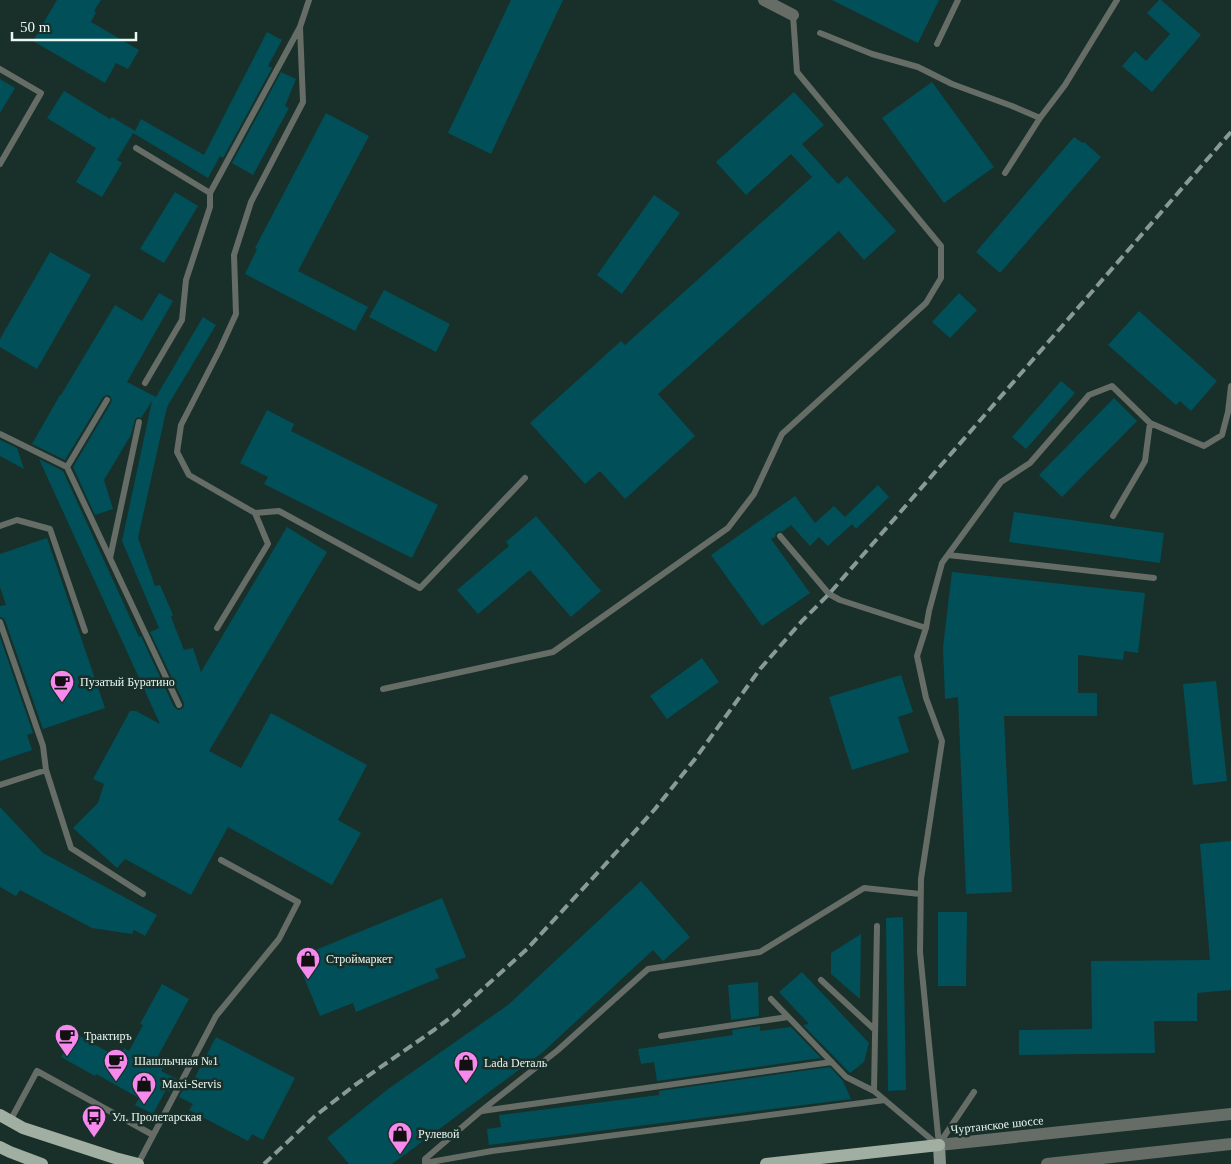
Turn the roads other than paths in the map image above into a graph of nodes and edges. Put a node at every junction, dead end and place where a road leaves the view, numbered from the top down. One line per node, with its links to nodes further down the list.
1 (309, 0): 6 (lane)
2 (764, 0): 5 (street)
3 (958, 0): 8 (lane)
4 (1117, 0): 10 (lane)
5 (793, 14): 34 (lane)
6 (300, 27): 14 (lane); 23 (lane)
7 (820, 33): 10 (lane)
8 (937, 44)
9 (0, 69): 12 (lane)
10 (1040, 118): 13 (lane)
11 (136, 148): 14 (lane)
12 (0, 164)
13 (1005, 173)
14 (210, 193): 15 (lane)
15 (145, 383)
16 (1231, 386): 19 (lane)
17 (107, 400): 21 (lane)
18 (139, 422): 28 (lane)
19 (1150, 423): 24 (lane); 27 (lane)
20 (0, 434): 21 (lane)
21 (67, 467): 28 (lane)
22 (525, 478): 23 (lane)
23 (255, 513): 31 (lane)
24 (1113, 516)
25 (0, 526): 33 (lane)
26 (780, 536): 32 (lane)
27 (948, 555): 29 (lane); 32 (lane)
28 (110, 558): 35 (lane)
29 (1154, 578)
30 (0, 622): 36 (lane)
31 (217, 628)
32 (926, 628): 40 (lane)
33 (85, 631)
34 (383, 689)
35 (179, 705)
36 (46, 770): 37 (lane); 39 (lane)
37 (0, 785)
38 (221, 860): 54 (lane)
39 (143, 894)
40 (920, 894): 51 (lane); 56 (lane)
41 (878, 926): 45 (lane)
42 (821, 980): 45 (lane)
43 (771, 999): 44 (lane)
44 (788, 1017): 46 (lane); 47 (lane)
45 (875, 1030): 48 (lane)
46 (661, 1036)
47 (832, 1062): 48 (lane); 51 (lane)
48 (874, 1091): 50 (lane)
49 (974, 1092): 56 (lane)
50 (885, 1100): 56 (lane); 60 (lane)
51 (481, 1111): 60 (lane)
52 (1231, 1114): 56 (street, Чуртанское шоссе)
53 (5, 1118): 54 (lane); 59 (main road)
54 (153, 1135): 59 (lane)
55 (1231, 1144): 63 (street)
56 (939, 1146): 61 (main road, Чуртанское шоссе); 62 (main road)
57 (0, 1147): 58 (main road)
58 (42, 1164)
59 (138, 1164)
60 (425, 1164)
61 (766, 1164)
62 (940, 1164)
63 (1047, 1164)

